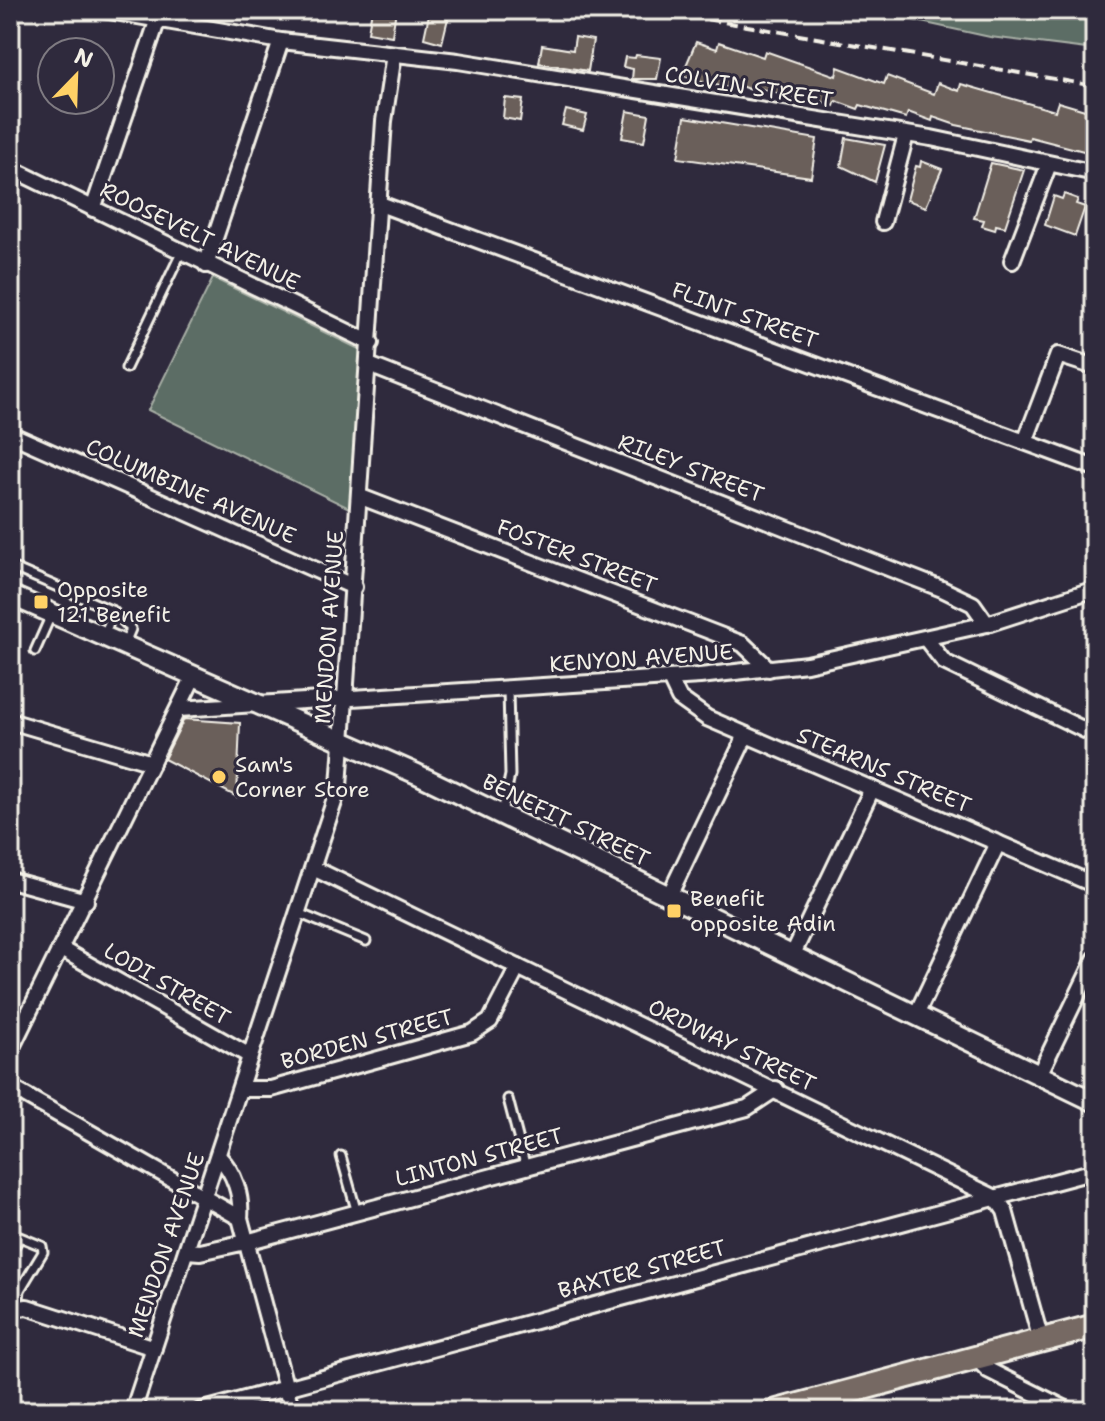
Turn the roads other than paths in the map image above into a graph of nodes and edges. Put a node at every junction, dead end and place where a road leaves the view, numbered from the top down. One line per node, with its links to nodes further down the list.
1 (103, 10): 2 (street, COLVIN STREET)
2 (158, 19): 3 (street, COLVIN STREET); 10 (street)
3 (281, 41): 4 (street, COLVIN STREET); 14 (street)
4 (394, 54): 5 (street, COLVIN STREET); 9 (street, MENDON AVENUE)
5 (906, 135): 6 (street, COLVIN STREET); 11 (street)
6 (1049, 164): 8 (street, COLVIN STREET); 13 (street)
7 (10, 168): 10 (street, ROOSEVELT AVENUE)
8 (1095, 173)
9 (380, 204): 15 (street, MENDON AVENUE); 20 (street, FLINT STREET)
10 (93, 209): 12 (street, ROOSEVELT AVENUE)
11 (883, 222)
12 (181, 253): 14 (street, ROOSEVELT AVENUE); 18 (lane)
13 (1012, 261)
14 (206, 265): 15 (street, ROOSEVELT AVENUE)
15 (371, 343): 16 (street, MENDON AVENUE)
16 (369, 365): 22 (street, MENDON AVENUE); 29 (street, RILEY STREET)
17 (1095, 367): 20 (street)
18 (126, 368)
19 (10, 434): 24 (street, COLUMBINE AVENUE)
20 (1025, 442): 21 (street, FLINT STREET)
21 (1095, 468)
22 (361, 497): 24 (street, MENDON AVENUE); 34 (street, FOSTER STREET)
23 (10, 583): 27 (lane)
24 (354, 587): 38 (street, MENDON AVENUE)
25 (1095, 589): 29 (street, KENYON AVENUE)
26 (10, 595): 28 (street, BENEFIT STREET)
27 (113, 611): 30 (lane); 32 (lane)
28 (52, 613): 30 (street, BENEFIT STREET); 33 (lane)
29 (987, 624): 31 (street, KENYON AVENUE)
30 (104, 636): 32 (street, BENEFIT STREET)
31 (926, 639): 34 (street, KENYON AVENUE); 43 (street)
32 (124, 645): 35 (street, BENEFIT STREET)
33 (35, 651)
34 (769, 669): 36 (street, KENYON AVENUE)
35 (194, 676): 39 (street, BENEFIT STREET); 40 (street)
36 (670, 679): 37 (street, KENYON AVENUE); 42 (street, STEARNS STREET)
37 (508, 689): 38 (street, KENYON AVENUE); 47 (lane)
38 (345, 701): 39 (street, KENYON AVENUE); 44 (street, MENDON AVENUE)
39 (262, 706): 40 (street, KENYON AVENUE); 44 (street, BENEFIT STREET)
40 (179, 709): 45 (street)
41 (10, 721): 45 (street)
42 (746, 735): 46 (street, STEARNS STREET); 52 (street)
43 (1095, 735)
44 (343, 741): 47 (street, BENEFIT STREET); 49 (street, MENDON AVENUE)
45 (152, 763): 53 (street)
46 (872, 789): 48 (street, STEARNS STREET); 57 (street)
47 (502, 815): 52 (street, BENEFIT STREET)
48 (998, 843): 51 (street, STEARNS STREET); 60 (street)
49 (313, 868): 54 (street, MENDON AVENUE); 59 (street, ORDWAY STREET)
50 (10, 880): 53 (street)
51 (1095, 885)
52 (669, 896): 57 (street, BENEFIT STREET)
53 (86, 901): 56 (street)
54 (298, 913): 55 (lane); 63 (street, MENDON AVENUE)
55 (366, 941)
56 (61, 949): 61 (street); 63 (street, LODI STREET)
57 (792, 956): 60 (street, BENEFIT STREET)
58 (1095, 959): 64 (street)
59 (518, 967): 66 (street, BORDEN STREET); 67 (street, ORDWAY STREET)
60 (916, 1015): 64 (street, BENEFIT STREET)
61 (14, 1036): 62 (street)
62 (10, 1051)
63 (250, 1056): 66 (street, MENDON AVENUE)
64 (1039, 1075): 69 (street, BENEFIT STREET)
65 (10, 1087): 74 (street)
66 (240, 1089): 71 (street, MENDON AVENUE)
67 (776, 1089): 72 (street, LINTON STREET); 75 (street, ORDWAY STREET)
68 (508, 1099): 72 (lane)
69 (1095, 1102)
70 (341, 1156): 76 (lane)
71 (219, 1157): 74 (street, MENDON AVENUE); 77 (street)
72 (526, 1168): 76 (street, LINTON STREET)
73 (1095, 1171): 75 (street, BAXTER STREET)
74 (205, 1198): 77 (street); 79 (street, MENDON AVENUE)
75 (996, 1198): 83 (street); 86 (street, BAXTER STREET)
76 (357, 1213): 78 (street, LINTON STREET)
77 (240, 1218): 78 (street)
78 (246, 1242): 79 (street, LINTON STREET); 86 (street)
79 (187, 1251): 84 (street, MENDON AVENUE)
80 (10, 1253): 81 (lane)
81 (14, 1308): 84 (street)
82 (1095, 1326): 83 (main road)
83 (1041, 1340): 85 (main road)
84 (154, 1348): 87 (street, MENDON AVENUE)
85 (975, 1357): 90 (main road); 91 (street)
86 (285, 1388): 88 (street, BAXTER STREET); 89 (street)
87 (133, 1411)
88 (200, 1411)
89 (292, 1411)
90 (777, 1411)
91 (1070, 1411)

